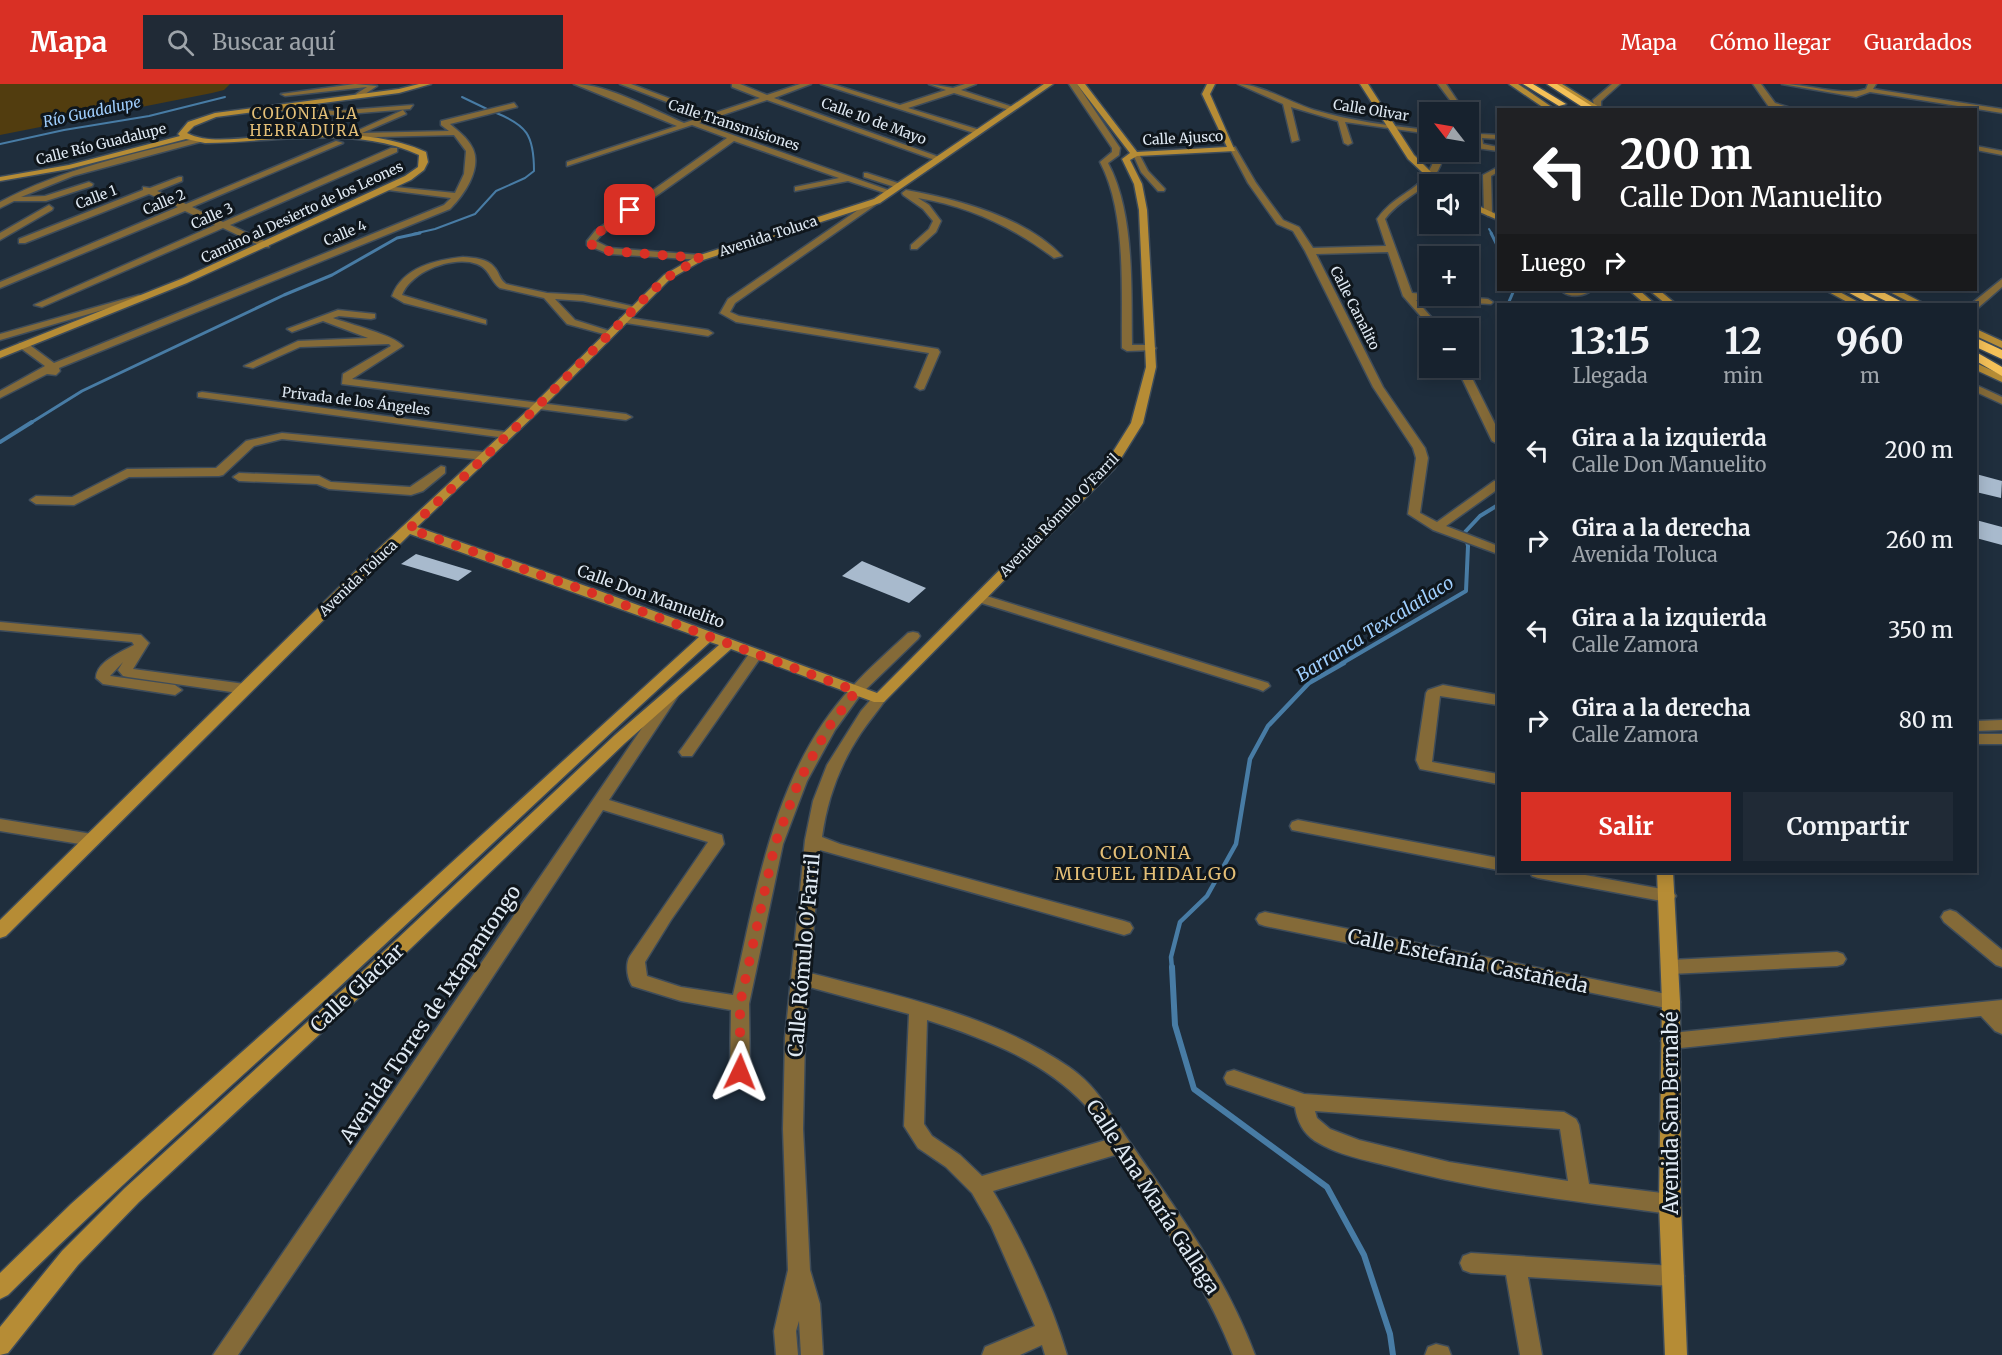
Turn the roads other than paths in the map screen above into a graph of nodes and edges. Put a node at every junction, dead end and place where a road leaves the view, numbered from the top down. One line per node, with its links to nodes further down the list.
1 (427, 84): 33 (street)
2 (578, 84): 57 (street, Calle Transmisiones)
3 (624, 84): 36 (street)
4 (736, 84): 34 (street, Calle 10 de Mayo)
5 (807, 84): 34 (street)
6 (825, 84): 42 (street)
7 (933, 84): 29 (street)
8 (972, 84): 29 (street)
9 (1049, 84): 43 (street, Avenida Toluca)
10 (1073, 84): 175 (street)
11 (1081, 84): 79 (street)
12 (1202, 84): 32 (street, Calle Canalito)
13 (1211, 84): 32 (street)
14 (1242, 84): 35 (street, Calle Olivar)
15 (1364, 84): 58 (street)
16 (1442, 84): 37 (street)
17 (1514, 84): 44 (street)
18 (1519, 84): 45 (highway)
19 (1527, 84): 46 (highway)
20 (1543, 84): 47 (highway)
21 (1551, 84): 48 (highway)
22 (1557, 84): 27 (street)
23 (1616, 84): 50 (street)
24 (1757, 84): 40 (street)
25 (1786, 84): 28 (street)
26 (373, 85): 31 (street); 33 (street)
27 (1565, 87): 49 (street)
28 (1871, 87): 53 (street)
29 (956, 91): 42 (street); 43 (street)
30 (1275, 92): 35 (street)
31 (285, 94)
32 (1206, 94): 75 (street, Calle Canalito)
33 (359, 96): 41 (street)
34 (768, 98): 54 (street); 80 (street, Calle 10 de Mayo)
35 (1279, 100): 38 (street, Calle Olivar)
36 (675, 102)
37 (1455, 102)
38 (1287, 104): 55 (street, Calle Olivar); 69 (street)
39 (514, 105): 61 (street)
40 (1772, 105): 51 (street); 52 (street)
41 (268, 108): 62 (street); 63 (street)
42 (900, 108): 60 (street)
43 (1012, 108): 60 (street, Avenida Toluca)
44 (1550, 108)
45 (1557, 108)
46 (1567, 108)
47 (1583, 108)
48 (1595, 108)
49 (1596, 108)
50 (1597, 108)
51 (1767, 108)
52 (1785, 108)
53 (2002, 111)
54 (707, 118): 56 (street, Calle Transmisiones); 57 (street)
55 (1341, 121): 58 (street, Calle Olivar); 72 (street)
56 (718, 122)
57 (688, 124): 66 (street, Calle Transmisiones); 81 (street)
58 (1394, 129): 59 (street, Calle Olivar); 87 (street)
59 (1419, 131)
60 (977, 132): 80 (street, Avenida Toluca)
61 (455, 133): 63 (street); 103 (street)
62 (184, 135): 68 (street, Camino al Desierto de los Leones); 70 (street, Calle Río Guadalupe); 88 (street, Calle Río Guadalupe)
63 (350, 136): 65 (street)
64 (1479, 136): 67 (street)
65 (325, 137): 68 (street, Camino al Desierto de los Leones); 94 (street, Camino al Desierto de los Leones)
66 (734, 137): 89 (street, Calle Transmisiones); 131 (street)
67 (1497, 137)
68 (197, 140): 82 (street)
69 (1295, 140)
70 (167, 142): 82 (street); 88 (street, Calle Río Guadalupe)
71 (339, 143): 111 (street, Calle 2)
72 (1348, 143)
73 (1479, 146): 76 (street)
74 (1977, 148): 78 (street)
75 (1232, 149): 79 (street, Calle Ajusco); 129 (street, Calle Canalito)
76 (1497, 149)
77 (394, 150): 120 (street, Calle 3)
78 (2002, 153)
79 (1135, 154): 85 (street); 104 (street, Avenida Rómulo O'Farril)
80 (938, 158): 96 (street, Avenida Toluca)
81 (570, 164)
82 (100, 166): 86 (street)
83 (1497, 169): 99 (street)
84 (856, 171): 96 (street)
85 (1145, 172): 97 (street); 104 (street)
86 (79, 174): 106 (street); 106 (street)
87 (1427, 174)
88 (22, 176): 90 (street, Calle Río Guadalupe)
89 (848, 178): 95 (street); 96 (street, Calle Transmisiones)
90 (0, 179)
91 (179, 179): 98 (street, Calle 1)
92 (89, 184): 106 (street)
93 (132, 186): 98 (street)
94 (388, 188): 103 (street); 126 (street, Camino al Desierto de los Leones)
95 (798, 189)
96 (893, 189): 102 (street); 109 (street, Avenida Toluca)
97 (1161, 189)
98 (150, 190): 108 (street, Calle 1); 111 (street)
99 (1486, 190): 101 (street); 116 (street)
100 (1419, 191): 128 (street)
101 (1497, 191)
102 (906, 193): 115 (street); 117 (street)
103 (458, 196): 134 (street, Calle 4)
104 (1141, 196): 175 (street, Avenida Rómulo O'Farril)
105 (114, 197): 108 (street)
106 (17, 198): 107 (street); 110 (street); 114 (street)
107 (0, 199)
108 (126, 200): 125 (street, Calle 1)
109 (876, 201): 119 (street, Avenida Toluca); 121 (street)
110 (0, 205)
111 (188, 207): 120 (street); 133 (street, Calle 2)
112 (49, 208): 123 (street)
113 (1479, 208): 116 (street)
114 (0, 210)
115 (970, 210): 117 (street); 122 (street)
116 (1488, 213): 118 (street)
117 (936, 218): 127 (street)
118 (1497, 218)
119 (809, 222): 121 (street); 131 (street, Avenida Toluca)
120 (224, 225): 126 (street); 158 (street, Calle 3)
121 (837, 228): 188 (street)
122 (1030, 235): 124 (street); 130 (street)
123 (0, 237)
124 (1053, 239)
125 (22, 241)
126 (266, 245): 144 (street, Camino al Desierto de los Leones)
127 (914, 247)
128 (1391, 249): 129 (street); 147 (street)
129 (1310, 251): 204 (street, Calle Canalito)
130 (1057, 256)
131 (700, 258): 159 (street, Avenida Toluca)
132 (2002, 282): 157 (street)
133 (0, 285)
134 (255, 286): 180 (street); 184 (street, Calle 4)
135 (1584, 291): 145 (street)
136 (1635, 291): 149 (street)
137 (1655, 291): 150 (street)
138 (1832, 291): 151 (street)
139 (1842, 291): 152 (highway)
140 (1852, 291): 153 (highway)
141 (1873, 291): 154 (highway)
142 (1887, 291): 155 (highway)
143 (1894, 291): 156 (street)
144 (159, 292): 170 (street); 173 (street, Camino al Desierto de los Leones)
145 (1568, 292)
146 (547, 296): 159 (street); 164 (street); 166 (street)
147 (1408, 296): 148 (street); 162 (street)
148 (1488, 302)
149 (1649, 303)
150 (1670, 303)
151 (1855, 303)
152 (1864, 303)
153 (1876, 303)
154 (1898, 303)
155 (1910, 303)
156 (1918, 303)
157 (1977, 304)
158 (39, 305)
159 (635, 308): 163 (street, Avenida Toluca)
160 (371, 316): 161 (street)
161 (323, 318): 165 (street); 171 (street)
162 (1427, 318)
163 (624, 320): 166 (street, Avenida Toluca); 167 (street)
164 (482, 322)
165 (292, 329)
166 (611, 333): 195 (street, Avenida Toluca)
167 (708, 333)
168 (1977, 333): 174 (street)
169 (1977, 336): 174 (highway)
170 (0, 337)
171 (384, 340): 181 (street); 195 (street)
172 (1977, 342): 177 (highway)
173 (23, 345): 176 (street, Camino al Desierto de los Leones); 184 (street)
174 (2002, 347)
175 (1151, 348): 207 (street, Avenida Rómulo O'Farril)
176 (0, 355)
177 (2002, 355)
178 (1977, 356): 183 (highway)
179 (1977, 357): 185 (highway)
180 (95, 358)
181 (249, 366)
182 (1977, 366): 187 (street)
183 (2002, 366)
184 (53, 367): 191 (street, Calle 4); 193 (street, Calle 4)
185 (2002, 372)
186 (1467, 378): 198 (street)
187 (2002, 379)
188 (920, 387)
189 (1977, 388): 194 (street)
190 (378, 392): 195 (street)
191 (0, 395)
192 (202, 395): 197 (street, Privada de los Ángeles)
193 (0, 401)
194 (2002, 401)
195 (535, 408): 196 (street); 197 (street, Avenida Toluca)
196 (626, 417)
197 (506, 435): 199 (street, Avenida Toluca)
198 (1497, 439)
199 (484, 456): 203 (street); 205 (street, Avenida Toluca)
200 (441, 470): 201 (street)
201 (239, 477)
202 (1497, 485): 204 (street)
203 (36, 500)
204 (1437, 527): 206 (street, Calle Canalito)
205 (409, 529): 210 (street, Calle Don Manuelito); 217 (street, Avenida Toluca)
206 (1497, 550)
207 (980, 598): 215 (street); 219 (street, Avenida Rómulo O'Farril)
208 (0, 626): 212 (street)
209 (913, 636): 216 (street)
210 (708, 637): 211 (street, Calle Don Manuelito); 254 (street, Calle Glaciar)
211 (728, 644): 213 (street, Calle Don Manuelito); 218 (street, Calle Glaciar)
212 (138, 648): 214 (street); 214 (street)
213 (756, 654): 216 (street, Calle Don Manuelito); 225 (street)
214 (159, 683): 217 (street)
215 (1263, 686)
216 (856, 691): 219 (street, Calle Don Manuelito); 245 (street)
217 (240, 694): 230 (street, Avenida Toluca)
218 (671, 696): 227 (street, Avenida Torres de Ixtapantongo); 257 (street, Calle Glaciar)
219 (879, 699): 231 (street, Avenida Rómulo O'Farril)
220 (1497, 700): 226 (street)
221 (2002, 725): 222 (street)
222 (1977, 726)
223 (1977, 739): 224 (street)
224 (2002, 739)
225 (687, 752)
226 (1497, 779)
227 (600, 803): 245 (street); 266 (street, Avenida Torres de Ixtapantongo)
228 (0, 825): 230 (street)
229 (1298, 826): 232 (street)
230 (92, 840): 239 (street, Avenida Toluca)
231 (813, 840): 238 (street, Calle Rómulo O'Farril); 243 (street, Calle Rómulo O'Farril)
232 (1497, 864)
233 (1543, 873): 235 (street)
234 (1665, 873): 235 (street, Avenida San Bernabé)
235 (1667, 896): 242 (street, Avenida San Bernabé)
236 (1950, 917): 241 (street)
237 (1265, 919): 244 (street, Calle Estefanía Castañeda)
238 (1124, 928)
239 (0, 931)
240 (1837, 959): 242 (street)
241 (2002, 960)
242 (1670, 967): 244 (street, Avenida San Bernabé)
243 (800, 977): 247 (street, Calle Ana María Gallaga); 261 (street, Calle Rómulo O'Farril)
244 (1671, 1002): 249 (street, Avenida San Bernabé)
245 (740, 1004): 250 (street)
246 (1994, 1009): 248 (street); 249 (street)
247 (918, 1011): 253 (street, Calle Ana María Gallaga); 255 (street)
248 (2002, 1026)
249 (1671, 1041): 258 (street, Avenida San Bernabé)
250 (740, 1072)
251 (1234, 1078): 252 (street)
252 (1304, 1102): 256 (street); 256 (street)
253 (1120, 1145): 255 (street); 271 (street, Calle Ana María Gallaga)
254 (111, 1182): 257 (street); 263 (street, Calle Glaciar)
255 (979, 1186): 264 (street)
256 (1580, 1192): 258 (street)
257 (132, 1195): 265 (street, Calle Glaciar)
258 (1670, 1204): 262 (street, Avenida San Bernabé)
259 (1471, 1263): 260 (street)
260 (1515, 1266): 262 (street); 272 (street)
261 (799, 1270): 267 (street); 268 (street, Calle Rómulo O'Farril)
262 (1673, 1276): 273 (street, Avenida San Bernabé)
263 (0, 1288)
264 (1049, 1331): 269 (street); 270 (street)
265 (0, 1345)
266 (224, 1355)
267 (787, 1355)
268 (812, 1355)
269 (993, 1355)
270 (1056, 1355)
271 (1244, 1355)
272 (1531, 1355)
273 (1676, 1355)

